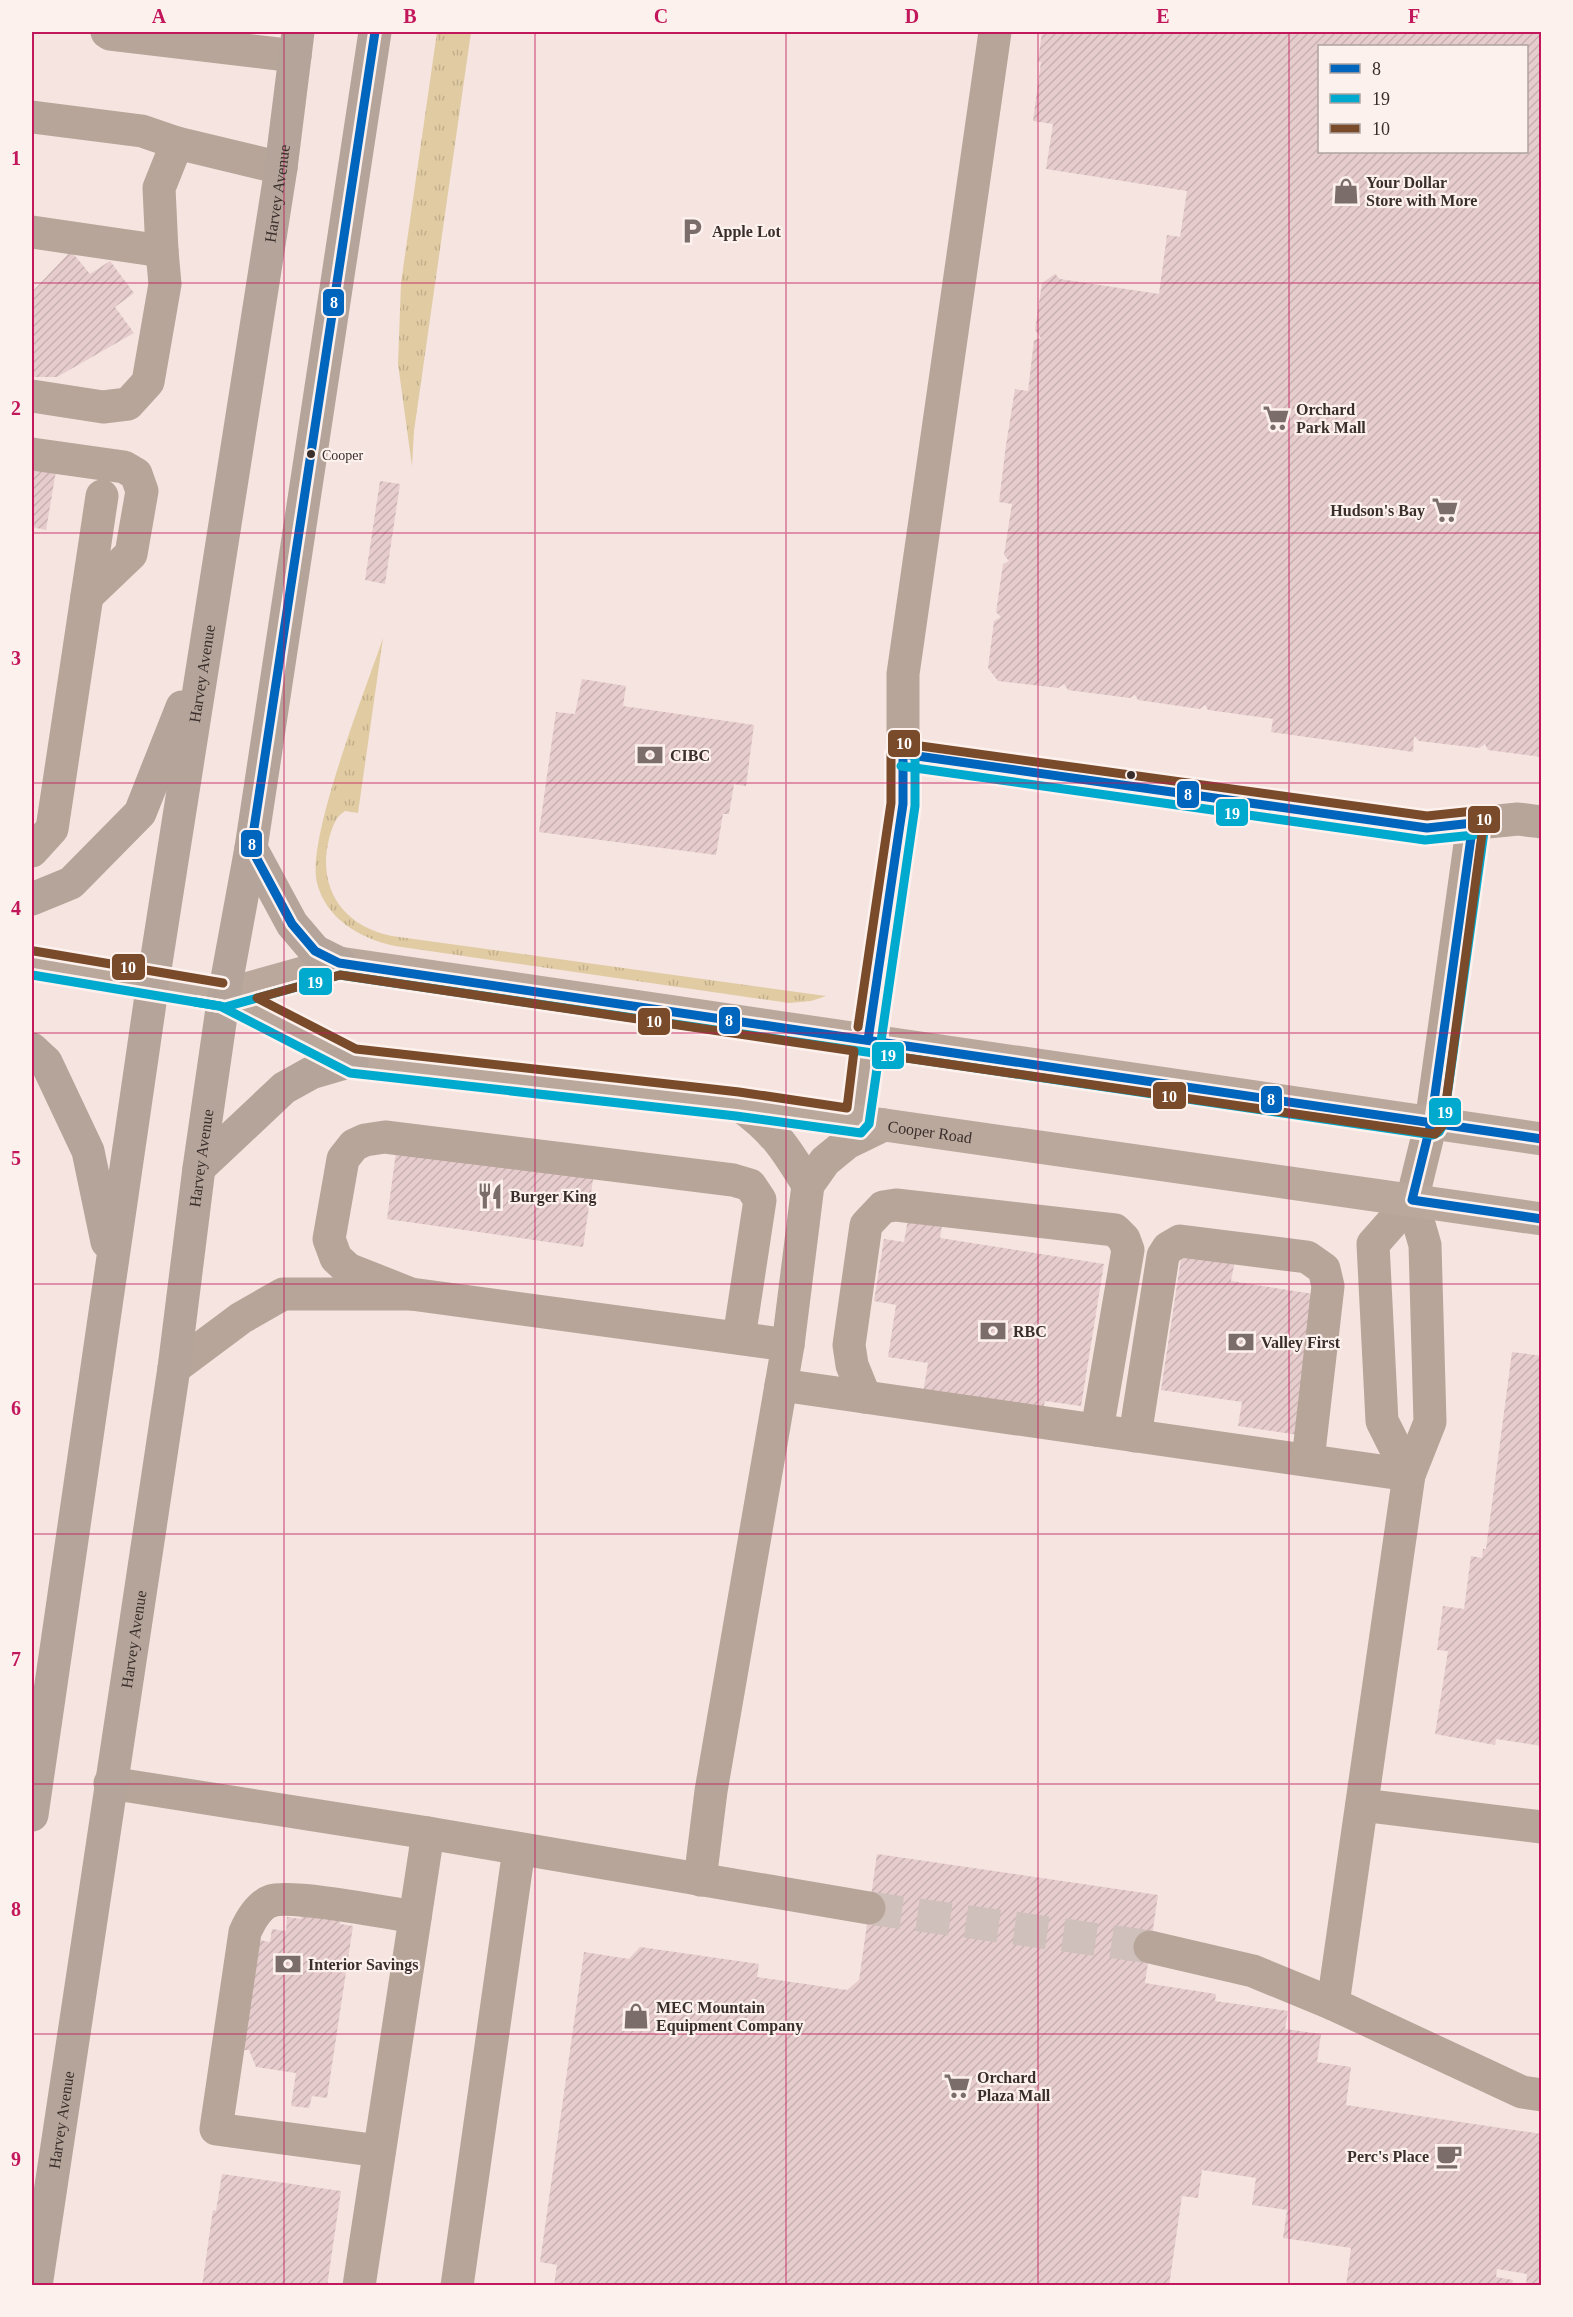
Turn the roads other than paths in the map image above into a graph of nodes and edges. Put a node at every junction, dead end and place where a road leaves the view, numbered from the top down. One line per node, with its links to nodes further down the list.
1 (107, 32): 4 (lane)
2 (375, 32): 18 (highway, Harvey Avenue)
3 (995, 32): 15 (lane)
4 (296, 44): 7 (highway, Harvey Avenue)
5 (32, 117): 6 (lane)
6 (177, 143): 7 (lane); 9 (lane)
7 (281, 168): 14 (highway, Harvey Avenue)
8 (32, 232): 9 (lane)
9 (162, 251): 10 (lane)
10 (32, 396)
11 (32, 454): 13 (lane)
12 (102, 496): 13 (lane)
13 (87, 596): 19 (lane)
14 (204, 653): 20 (highway); 23 (highway, Harvey Avenue)
15 (903, 754): 17 (lane); 25 (lane)
16 (1542, 822): 17 (lane)
17 (1473, 823): 29 (lane)
18 (251, 848): 22 (highway); 24 (highway, Harvey Avenue)
19 (32, 852)
20 (32, 898)
21 (32, 963): 23 (main road, Cooper Road)
22 (339, 963): 24 (main road, Cooper Road); 25 (main road, Cooper Road)
23 (153, 982): 24 (main road, Cooper Road); 36 (highway, Harvey Avenue)
24 (224, 995): 27 (main road, Cooper Road); 32 (highway, Harvey Avenue)
25 (868, 1040): 29 (main road, Cooper Road); 30 (lane)
26 (32, 1049): 36 (highway)
27 (352, 1061): 28 (main road, Cooper Road); 32 (highway)
28 (738, 1104): 30 (main road, Cooper Road); 33 (lane)
29 (1431, 1123): 31 (main road, Cooper Road); 34 (lane)
30 (871, 1124): 33 (lane); 34 (main road, Cooper Road)
31 (1542, 1139)
32 (199, 1168): 40 (highway, Harvey Avenue)
33 (808, 1185): 39 (lane)
34 (1412, 1200): 35 (main road, Cooper Road); 46 (lane); 46 (lane)
35 (1542, 1219)
36 (111, 1265): 47 (highway, Harvey Avenue)
37 (411, 1294): 38 (lane); 38 (lane); 40 (lane)
38 (739, 1338): 39 (lane)
39 (788, 1345): 41 (lane)
40 (174, 1368): 48 (highway, Harvey Avenue)
41 (781, 1385): 42 (lane); 54 (lane)
42 (865, 1397): 43 (lane); 43 (lane)
43 (1097, 1430): 44 (lane)
44 (1136, 1436): 45 (lane); 45 (lane)
45 (1308, 1460): 46 (lane)
46 (1409, 1475): 49 (lane)
47 (34, 1774): 50 (highway, Harvey Avenue)
48 (110, 1784): 52 (lane); 61 (highway, Harvey Avenue)
49 (1362, 1805): 51 (lane); 58 (lane)
50 (32, 1815)
51 (1542, 1827)
52 (428, 1833): 53 (lane); 56 (lane)
53 (519, 1849): 54 (lane); 63 (lane)
54 (700, 1880): 55 (lane)
55 (869, 1908)
56 (415, 1917): 60 (lane); 60 (lane)
57 (1150, 1947): 58 (lane)
58 (1334, 2004): 59 (lane)
59 (1542, 2094)
60 (380, 2151): 62 (lane)
61 (43, 2278)
62 (359, 2286)
63 (457, 2286)

